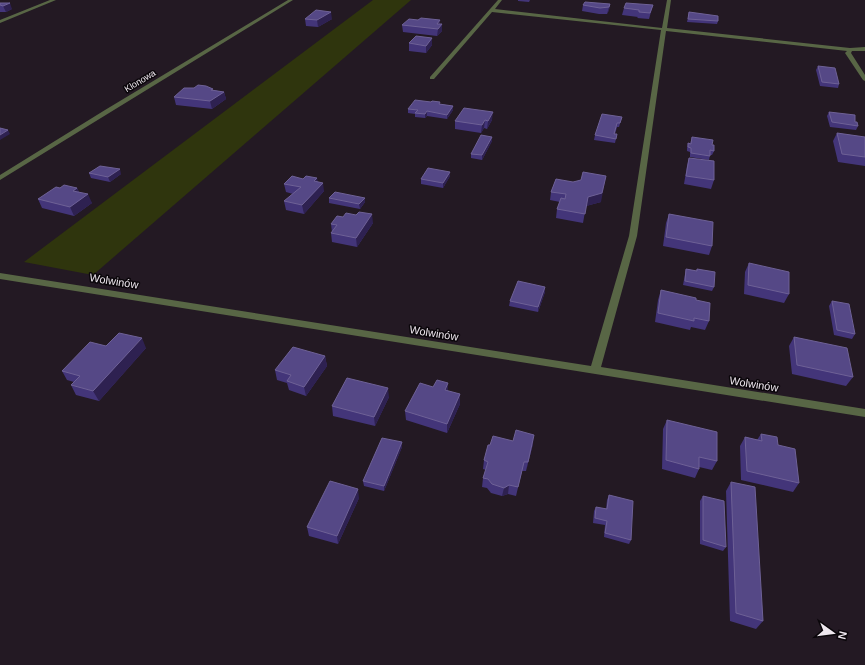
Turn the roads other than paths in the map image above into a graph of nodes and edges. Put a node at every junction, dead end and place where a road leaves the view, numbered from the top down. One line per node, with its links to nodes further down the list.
1 (54, 0): 6 (street)
2 (291, 0): 12 (street, Klonowa)
3 (500, 0): 5 (street)
4 (670, 0): 7 (street)
5 (491, 10): 7 (street); 10 (street)
6 (0, 22)
7 (664, 30): 9 (street); 14 (street)
8 (865, 49): 9 (street)
9 (850, 50): 11 (street)
10 (432, 78)
11 (865, 79)
12 (0, 178)
13 (0, 276): 14 (street, Wolwinów)
14 (595, 371): 15 (street, Wolwinów)
15 (865, 413)

